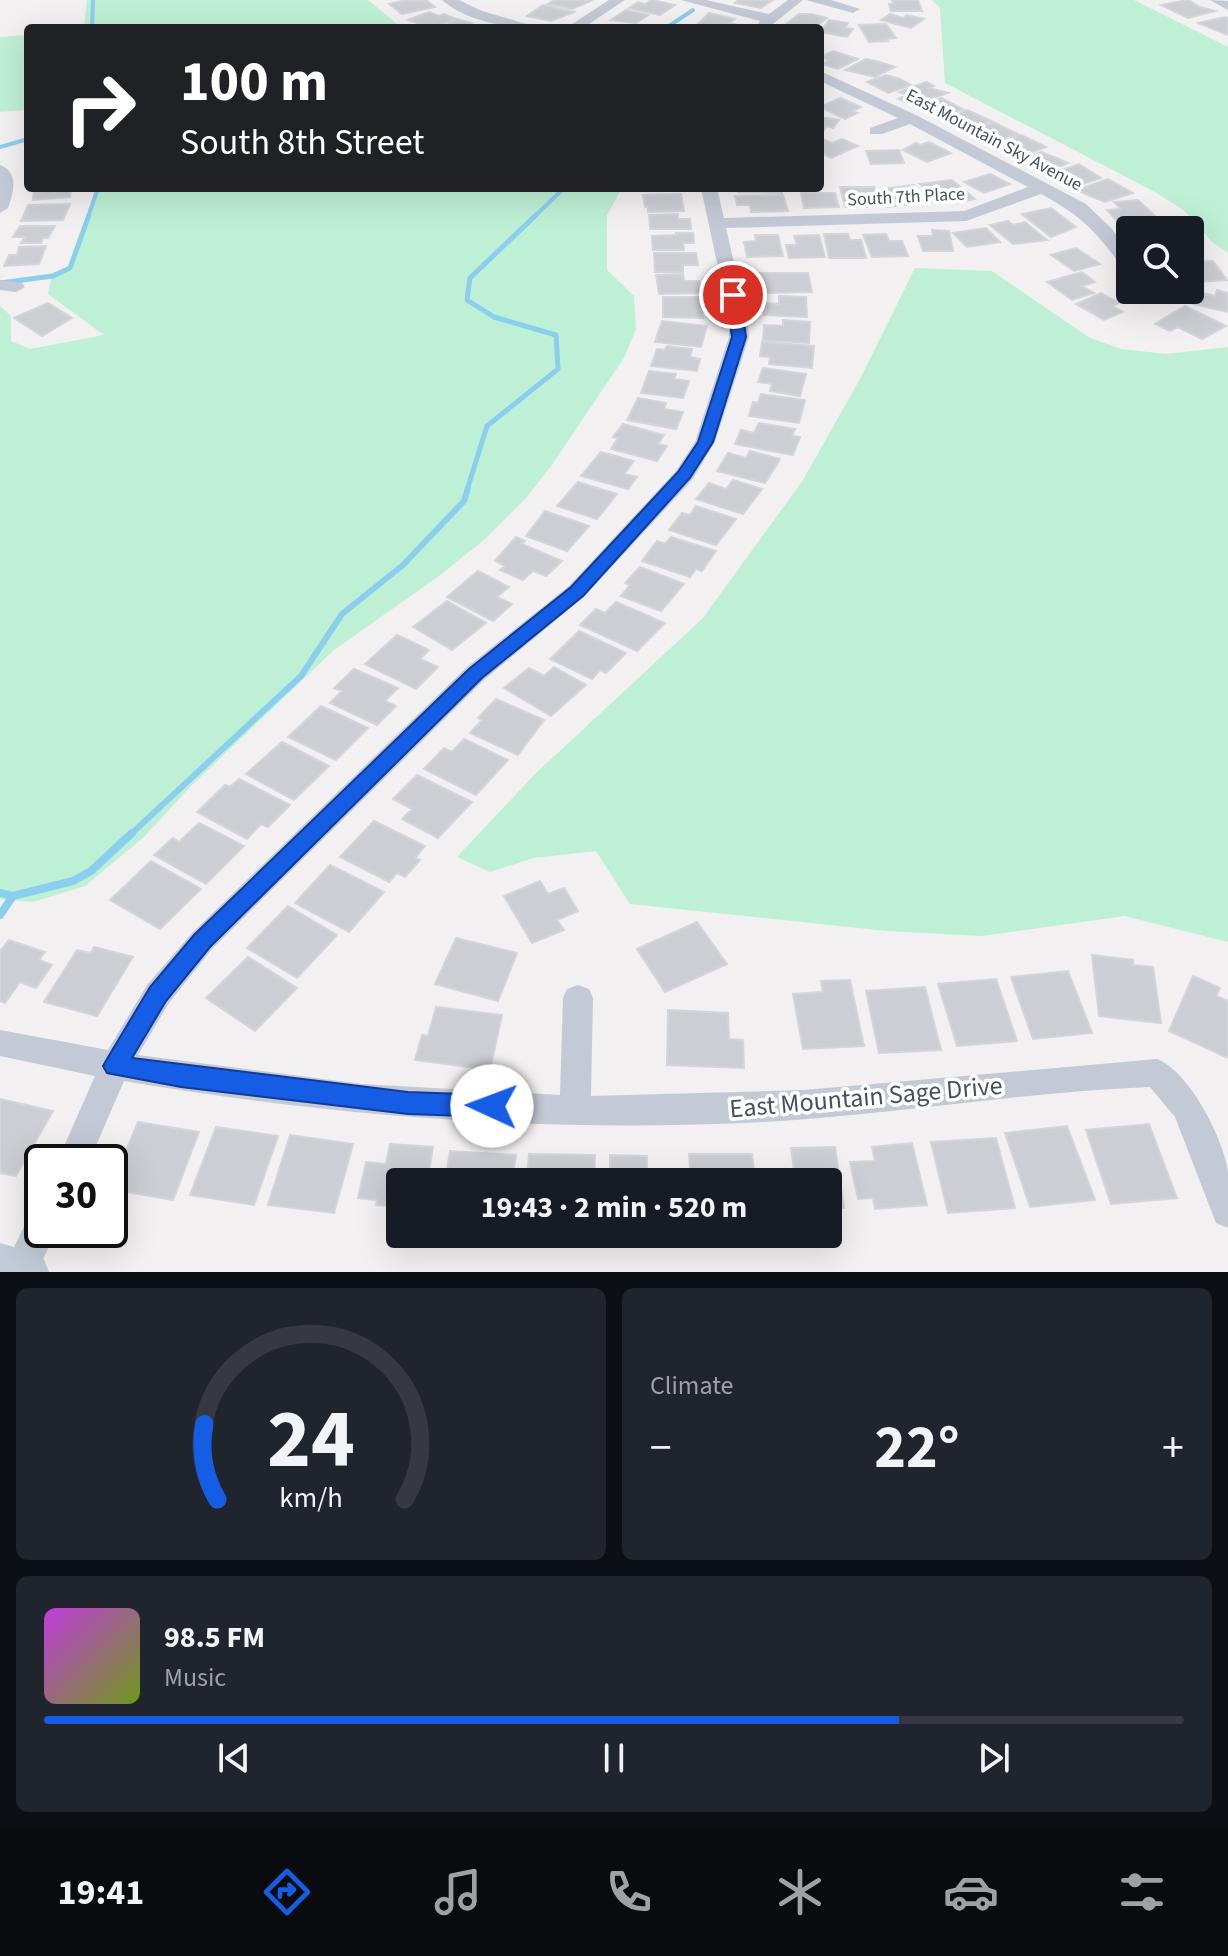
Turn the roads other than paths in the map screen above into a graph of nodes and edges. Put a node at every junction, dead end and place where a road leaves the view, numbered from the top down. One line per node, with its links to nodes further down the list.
1 (449, 0): 10 (street)
2 (618, 0): 11 (street)
3 (688, 0): 9 (street)
4 (796, 0): 9 (street)
5 (813, 0): 8 (street)
6 (1217, 0): 7 (street)
7 (1228, 6)
8 (853, 9)
9 (771, 19): 12 (street)
10 (517, 24)
11 (579, 24)
12 (764, 24)
13 (824, 77): 14 (street, East Mountain Sky Avenue)
14 (911, 118): 15 (street); 17 (street, East Mountain Sky Avenue)
15 (876, 131)
16 (0, 170): 19 (street)
17 (1044, 187): 20 (street, South 7th Place); 21 (street, East Mountain Sky Avenue)
18 (710, 192): 20 (street)
19 (0, 208)
20 (716, 223): 24 (street)
21 (1116, 247)
22 (578, 998): 25 (street)
23 (0, 1043): 24 (street, East Mountain Sage Drive)
24 (115, 1066): 25 (street, East Mountain Sage Drive); 26 (street)
25 (575, 1109): 27 (street, East Mountain Sage Drive)
26 (81, 1144)
27 (1228, 1212)
28 (32, 1248): 30 (street)
29 (0, 1267): 30 (street)
30 (21, 1272)

